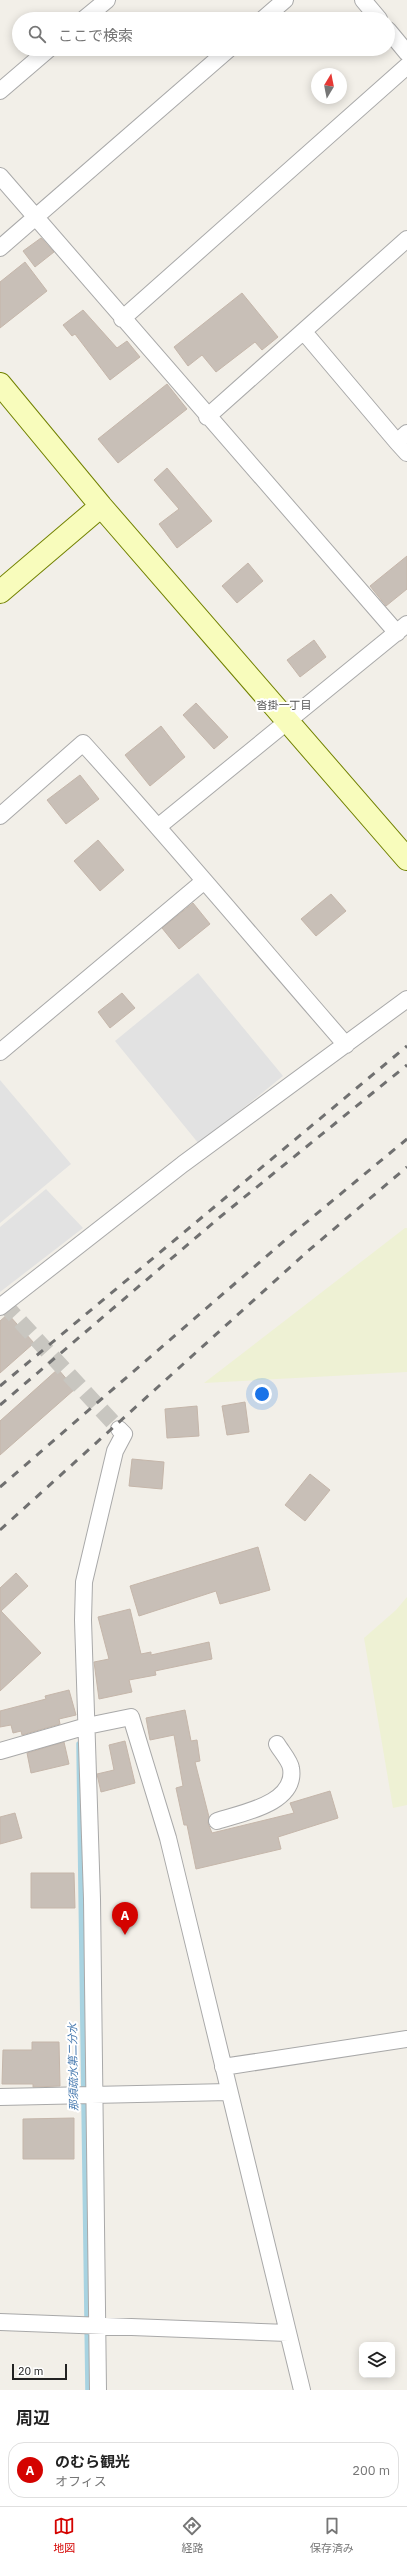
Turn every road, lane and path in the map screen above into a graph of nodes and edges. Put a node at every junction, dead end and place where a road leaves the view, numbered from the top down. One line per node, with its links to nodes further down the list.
1 (107, 0): 4 (street)
2 (285, 0): 5 (street)
3 (363, 0): 6 (street)
4 (92, 12)
5 (271, 12)
6 (373, 12)
7 (395, 38): 8 (street)
8 (407, 53)
9 (42, 56): 12 (street)
10 (221, 56): 14 (street)
11 (407, 66): 17 (street)
12 (0, 91)
13 (0, 176): 14 (street)
14 (35, 218): 16 (street); 17 (street)
15 (407, 239): 18 (street)
16 (0, 248)
17 (122, 319): 20 (street)
18 (304, 332): 20 (street); 21 (street)
19 (0, 384): 22 (street)
20 (207, 417): 24 (street)
21 (404, 443)
22 (101, 506): 23 (street); 25 (street)
23 (0, 592)
24 (402, 629): 25 (street)
25 (290, 721): 27 (street); 28 (street)
26 (0, 816): 27 (street)
27 (159, 826): 29 (street)
28 (407, 859)
29 (203, 882): 31 (street); 32 (street)
30 (407, 999): 31 (street)
31 (346, 1045): 33 (street)
32 (0, 1052)
33 (0, 1307)
34 (119, 1429): 35 (street)
35 (87, 1726): 37 (street); 40 (street); 42 (street)
36 (277, 1744): 38 (street)
37 (0, 1751)
38 (217, 1821)
39 (407, 2038): 40 (street)
40 (223, 2067): 41 (street)
41 (229, 2092): 42 (street); 46 (street)
42 (95, 2096): 43 (street); 45 (street)
43 (0, 2097)
44 (0, 2322): 45 (street)
45 (97, 2326): 46 (street); 47 (street)
46 (288, 2333): 48 (street)
47 (98, 2390)
48 (302, 2390)

